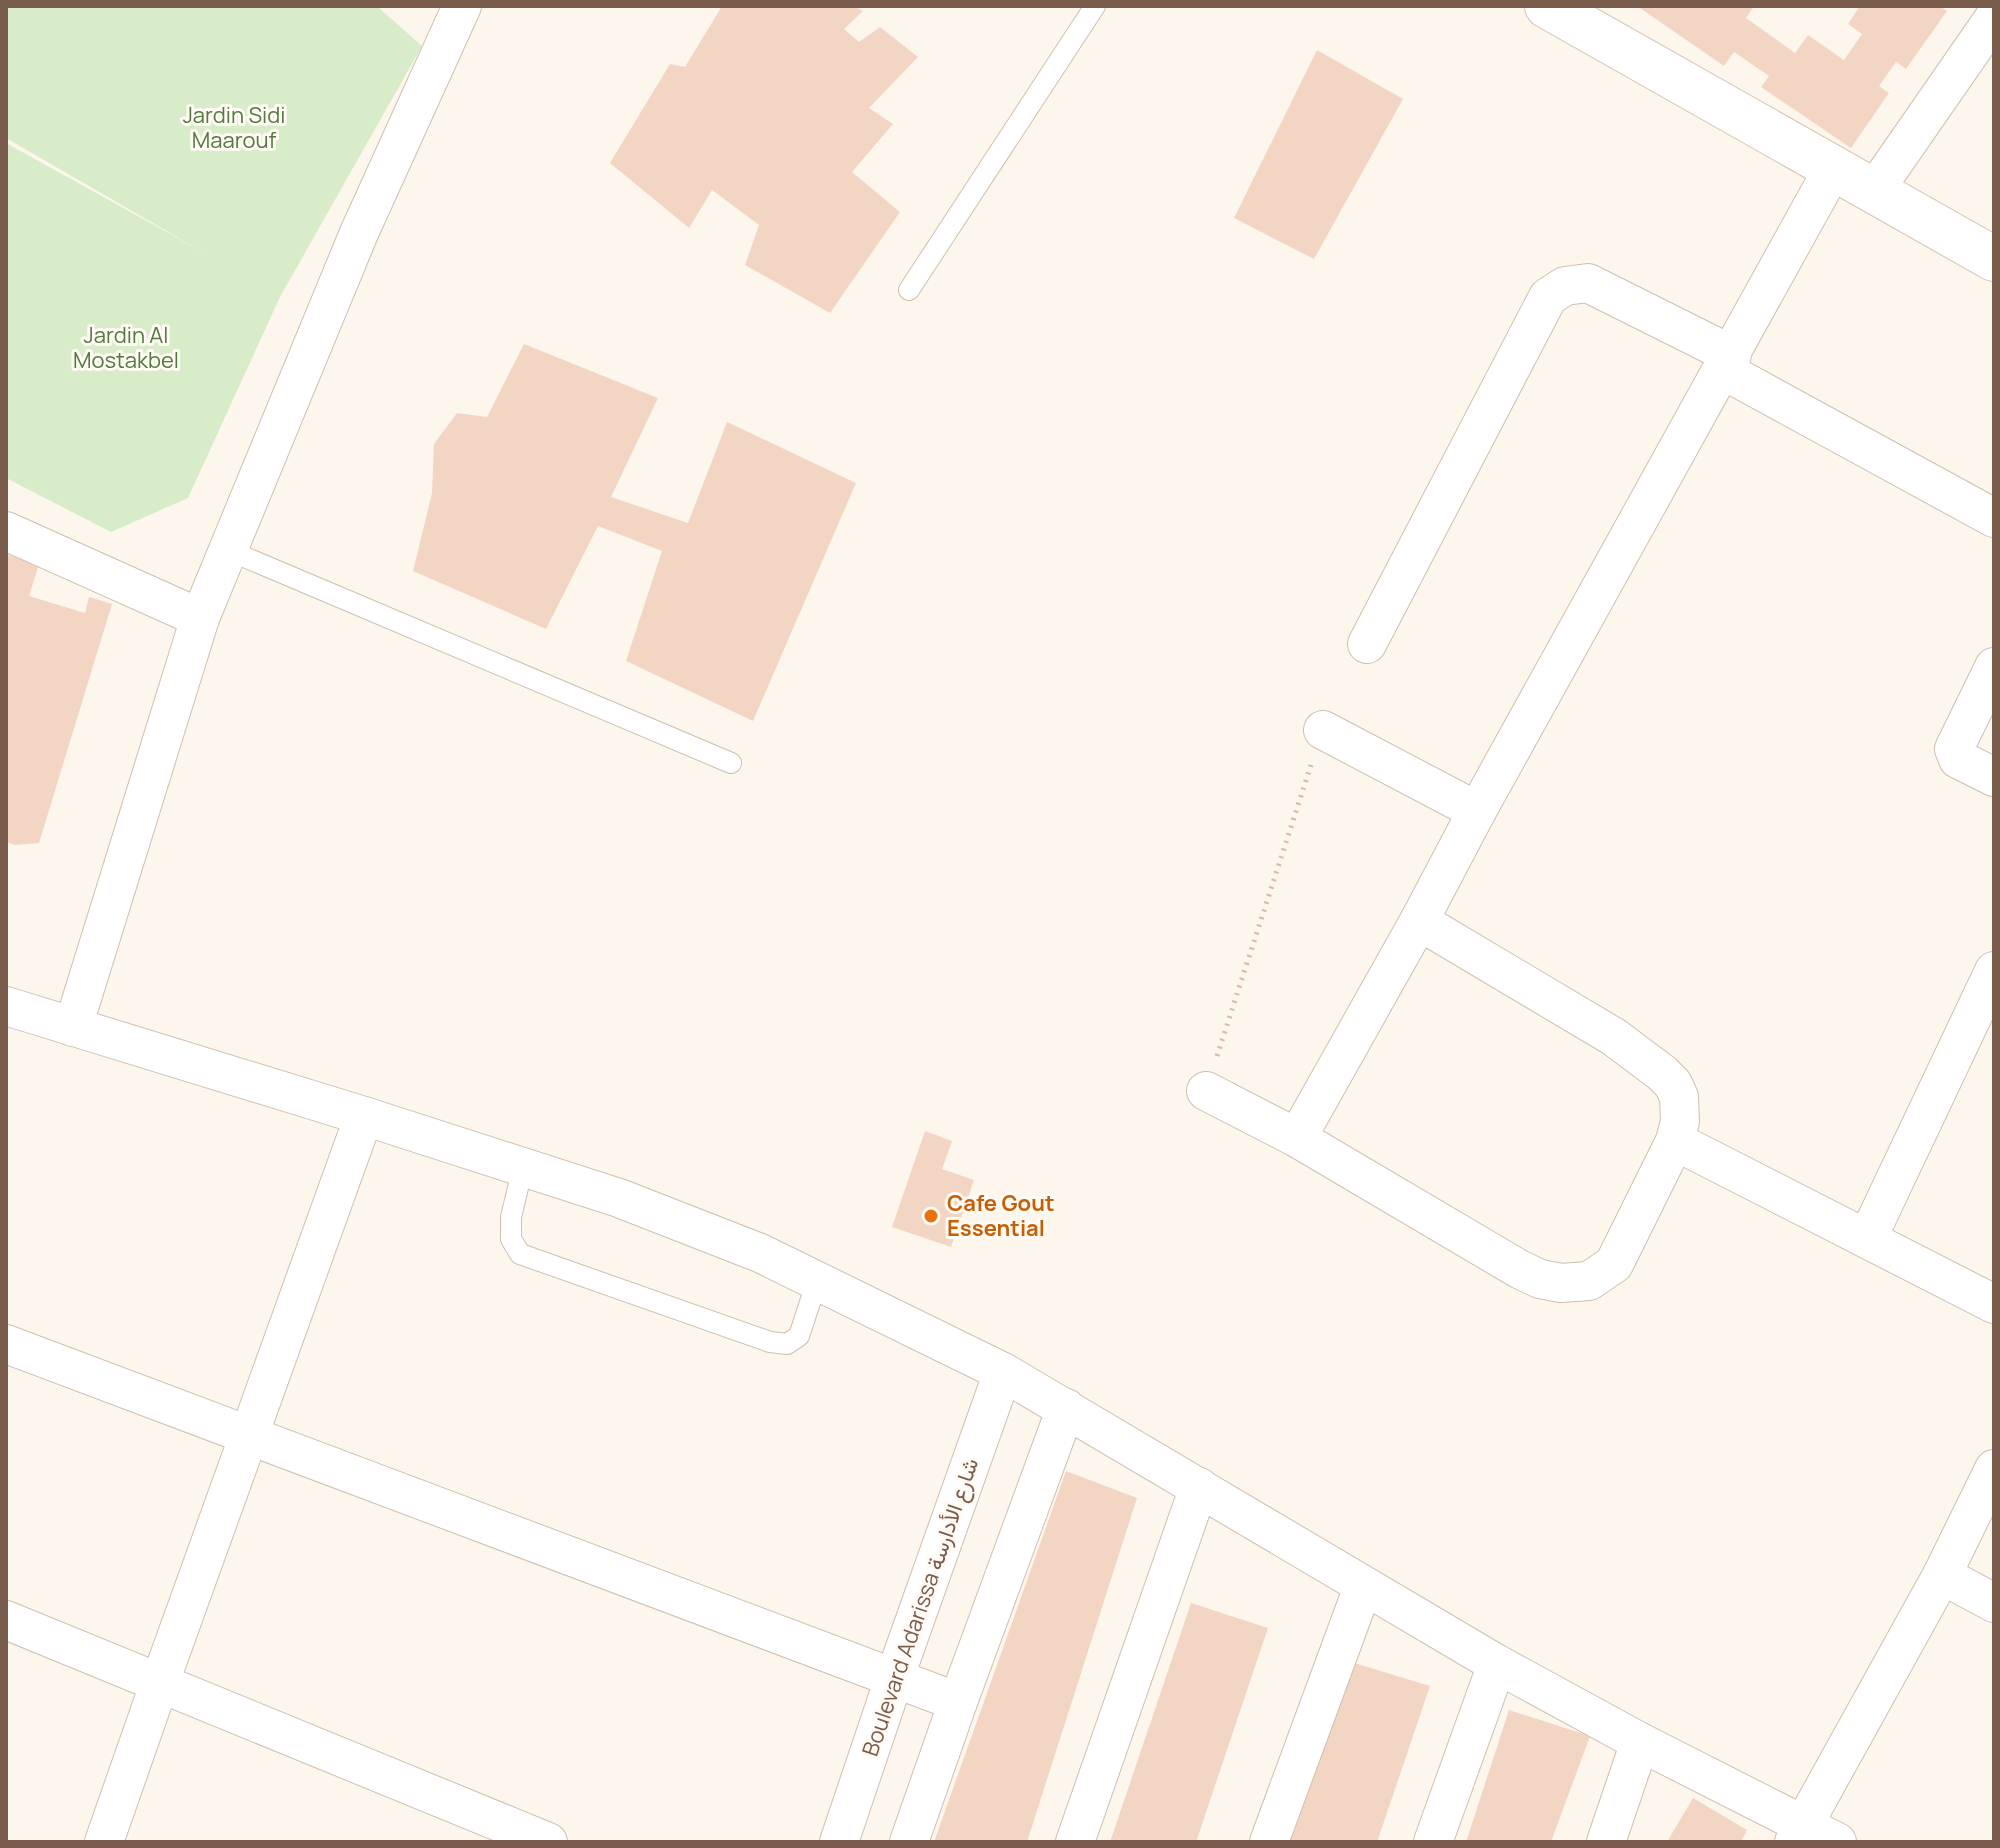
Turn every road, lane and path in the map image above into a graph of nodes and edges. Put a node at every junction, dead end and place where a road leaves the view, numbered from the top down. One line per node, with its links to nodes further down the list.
1 (462, 6): 12 (street)
2 (1095, 6): 8 (lane)
3 (1552, 7): 5 (street)
4 (1994, 18): 6 (street)
5 (1834, 167): 6 (street); 9 (street)
6 (1874, 191): 7 (street)
7 (1994, 259)
8 (909, 290)
9 (1727, 362): 10 (street); 14 (street); 19 (street)
10 (1994, 518)
11 (6, 531): 13 (street)
12 (228, 550): 13 (street); 17 (lane)
13 (200, 618): 23 (street)
14 (1367, 644)
15 (1994, 667): 18 (street)
16 (1323, 730): 19 (street); 24 (path)
17 (731, 763)
18 (1994, 777)
19 (1477, 811): 20 (street)
20 (1419, 921): 26 (street); 27 (street)
21 (1994, 971): 29 (street)
22 (6, 1006): 23 (street)
23 (73, 1027): 25 (street)
24 (1206, 1091): 26 (street)
25 (364, 1116): 28 (street); 35 (street)
26 (1297, 1138): 27 (street)
27 (1675, 1141): 29 (street)
28 (523, 1167): 30 (street); 30 (lane)
29 (1867, 1239): 31 (street)
30 (817, 1281): 33 (street)
31 (1994, 1304)
32 (6, 1344): 35 (street)
33 (1003, 1372): 34 (street); 43 (street, Boulevard Adarissa شارع الأدارسة)
34 (1066, 1408): 37 (street); 45 (street)
35 (248, 1436): 43 (street); 44 (street)
36 (1994, 1469): 38 (street)
37 (1199, 1487): 39 (street); 52 (street)
38 (1942, 1575): 40 (street); 47 (street)
39 (1363, 1587): 42 (street); 53 (street)
40 (1994, 1603)
41 (6, 1620): 44 (street)
42 (1497, 1664): 46 (street); 54 (street)
43 (894, 1679): 45 (street); 50 (street, Boulevard Adarissa شارع الأدارسة)
44 (160, 1682): 48 (street); 49 (street)
45 (958, 1702): 51 (street)
46 (1640, 1742): 47 (street); 55 (street)
47 (1798, 1833): 56 (street)
48 (104, 1842)
49 (548, 1842)
50 (839, 1842)
51 (909, 1842)
52 (1075, 1842)
53 (1269, 1842)
54 (1433, 1842)
55 (1606, 1842)
56 (1837, 1842)

